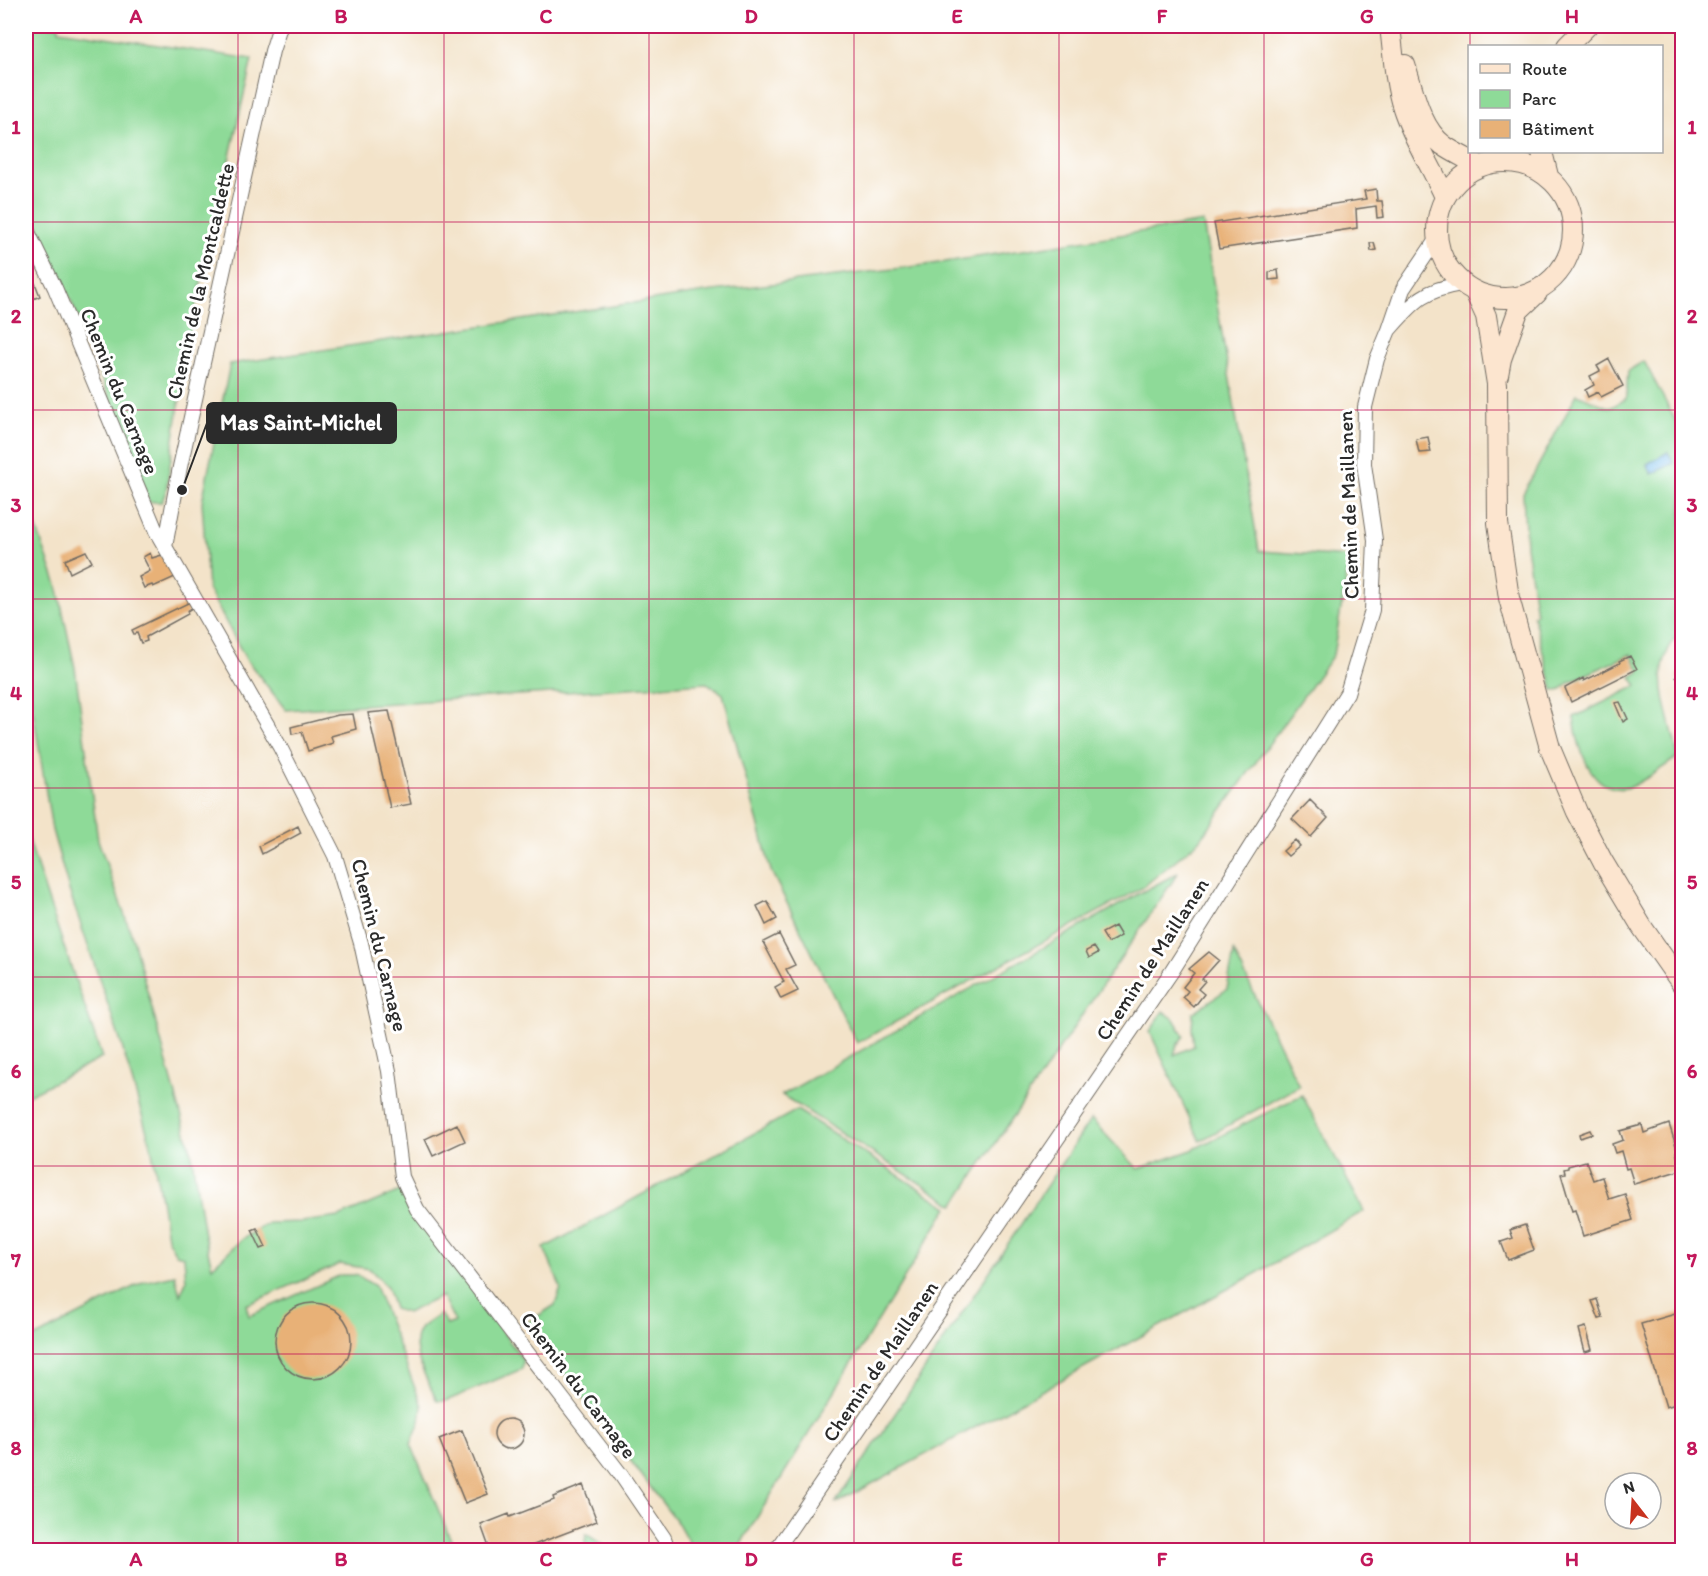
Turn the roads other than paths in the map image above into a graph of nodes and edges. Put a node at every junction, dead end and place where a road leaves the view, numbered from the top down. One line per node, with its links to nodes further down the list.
1 (280, 26): 17 (street, Chemin de la Montcaldette)
2 (1391, 26): 5 (main road); 10 (main road)
3 (1587, 26): 4 (main road)
4 (1568, 45)
5 (1468, 152)
6 (1470, 153): 8 (main road)
7 (1542, 153): 9 (main road)
8 (1492, 160): 9 (main road); 10 (main road)
9 (1548, 176): 13 (main road)
10 (1445, 197): 12 (main road)
11 (26, 228): 17 (street, Chemin du Carnage)
12 (1437, 240): 14 (main road); 15 (street, Chemin de Maillanen)
13 (1546, 286): 14 (main road); 16 (main road)
14 (1468, 288): 15 (street); 16 (main road)
15 (1389, 330): 20 (street, Chemin de Maillanen)
16 (1497, 384): 18 (main road)
17 (165, 547): 19 (street, Chemin du Carnage)
18 (1683, 984)
19 (668, 1551)
20 (776, 1551)

